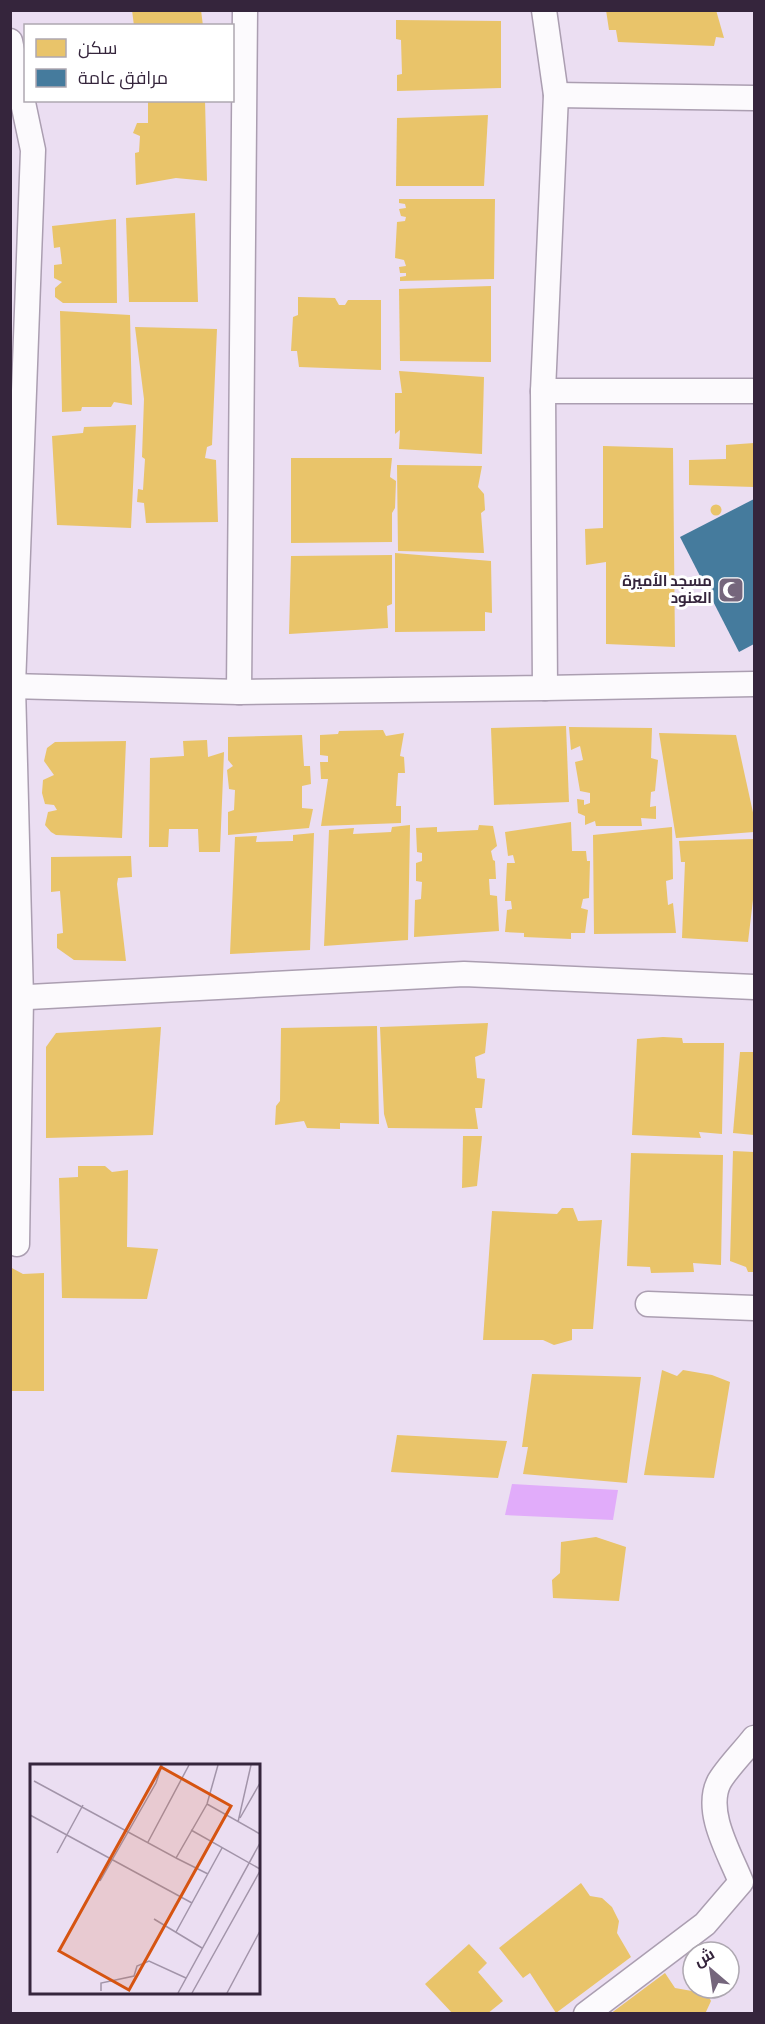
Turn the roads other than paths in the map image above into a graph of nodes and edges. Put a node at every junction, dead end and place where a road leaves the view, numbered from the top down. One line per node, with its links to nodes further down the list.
1 (245, 10): 11 (street)
2 (544, 10): 4 (street)
3 (10, 41): 9 (street)
4 (556, 95): 5 (street); 6 (street)
5 (754, 98)
6 (543, 391): 7 (street); 10 (street)
7 (754, 391)
8 (754, 684): 10 (street)
9 (12, 686): 11 (street); 13 (street)
10 (545, 688): 11 (street)
11 (239, 692)
12 (754, 987): 13 (street)
13 (16, 998): 14 (street)
14 (16, 1244)
15 (648, 1304): 16 (street)
16 (754, 1308)
17 (754, 1738): 18 (street)
18 (586, 2013)

